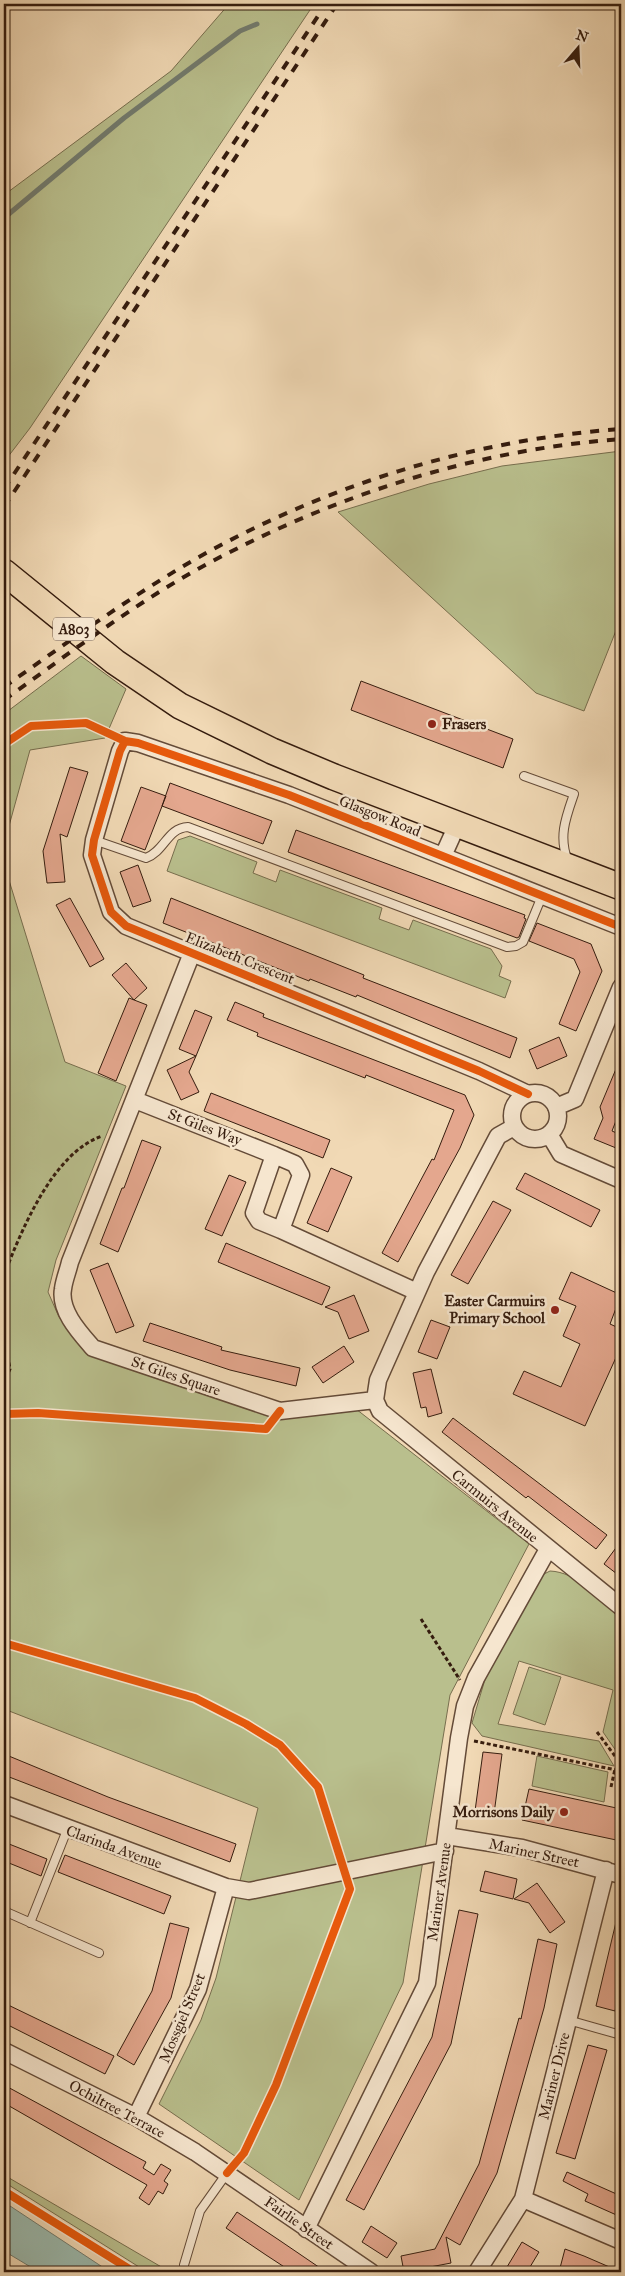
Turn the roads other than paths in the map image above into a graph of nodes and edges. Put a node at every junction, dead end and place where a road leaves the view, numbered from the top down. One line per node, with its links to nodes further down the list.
1 (4, 572): 4 (main road, Glasgow Road / A803)
2 (125, 741): 5 (street, Elizabeth Crescent); 6 (street, Glasgow Road)
3 (524, 776): 7 (lane)
4 (457, 825): 6 (street); 7 (main road, Glasgow Road / A803)
5 (94, 840): 9 (lane); 11 (street, Elizabeth Crescent)
6 (443, 856): 9 (street, Glasgow Road)
7 (570, 868): 8 (main road, Glasgow Road / A803)
8 (621, 887)
9 (542, 896): 10 (street, Glasgow Road)
10 (621, 928)
11 (192, 953): 13 (street, Elizabeth Crescent); 14 (street, St Giles Square)
12 (621, 988): 15 (street)
13 (528, 1094): 15 (street); 16 (street)
14 (135, 1100): 18 (street, St Giles Way); 22 (street, St Giles Square)
15 (556, 1107): 17 (street)
16 (514, 1127): 17 (street); 21 (street)
17 (549, 1134): 19 (street)
18 (274, 1155): 20 (street, St Giles Way); 20 (street)
19 (621, 1180)
20 (281, 1230): 21 (street)
21 (417, 1292): 22 (street)
22 (375, 1400): 23 (street, Carmuirs Avenue)
23 (548, 1549): 24 (street, Carmuirs Avenue); 27 (street, Mariner Avenue)
24 (621, 1607)
25 (4, 1804): 26 (street, Clarinda Avenue)
26 (66, 1830): 29 (street, Clarinda Avenue); 31 (lane)
27 (446, 1843): 28 (street, Mariner Street); 29 (street, Mariner Street); 39 (street, Mariner Avenue)
28 (614, 1872): 33 (street, Mariner Drive)
29 (226, 1887): 36 (street, Mossgiel Street)
30 (4, 1911): 31 (lane)
31 (30, 1923): 32 (lane)
32 (99, 1953)
33 (568, 2020): 34 (lane); 38 (street, Mariner Drive)
34 (621, 2035)
35 (4, 2051): 36 (street, Ochiltree Terrace)
36 (136, 2117): 37 (street, Ochiltree Terrace)
37 (227, 2173): 39 (street, Fairlie Street); 41 (lane)
38 (523, 2199): 40 (street); 43 (street, Mariner Drive)
39 (306, 2229): 42 (street, Fairlie Street)
40 (621, 2241)
41 (184, 2265)
42 (371, 2272)
43 (477, 2272)

